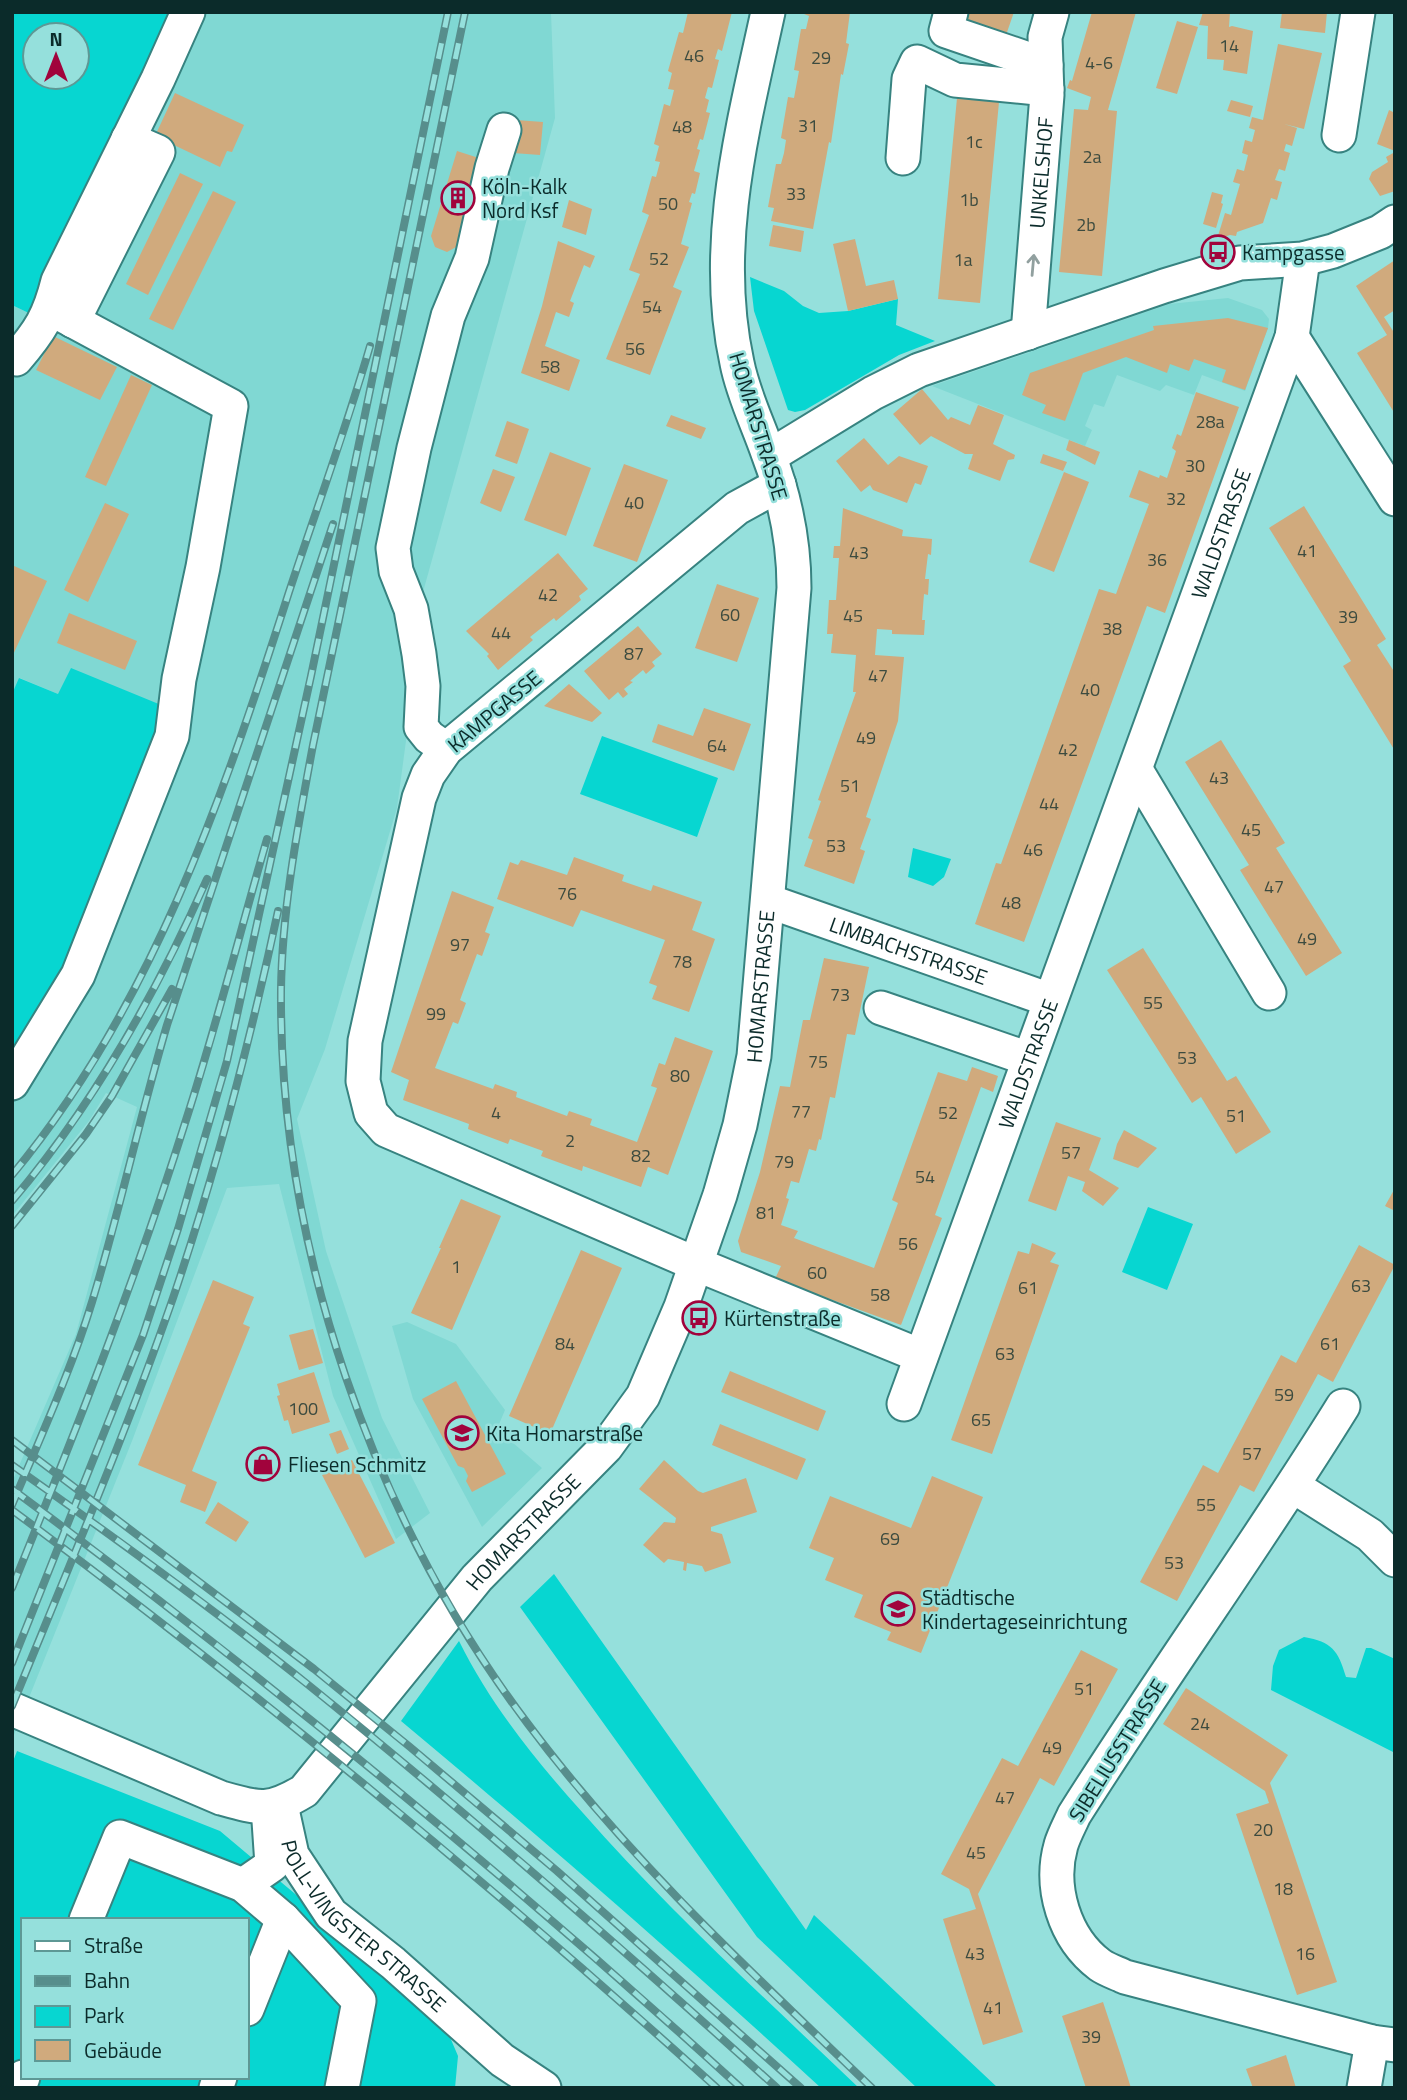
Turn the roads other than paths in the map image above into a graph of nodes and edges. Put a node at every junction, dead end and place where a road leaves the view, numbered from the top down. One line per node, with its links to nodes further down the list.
1 (188, 12): 12 (street)
2 (768, 12): 16 (street, HOMARSTRASSE)
3 (951, 12): 6 (street)
4 (1052, 12): 6 (street, UNKELSHOF)
5 (1358, 12): 8 (street)
6 (1046, 77): 9 (street); 13 (street, UNKELSHOF, one-way to 6)
7 (504, 130): 18 (street)
8 (1339, 135)
9 (903, 158)
10 (1395, 222): 11 (street, KAMPGASSE)
11 (1303, 259): 13 (street, KAMPGASSE); 14 (street, WALDSTRASSE)
12 (62, 315): 15 (street); 25 (street)
13 (1028, 333): 16 (street, KAMPGASSE)
14 (1293, 337): 17 (street); 19 (street, WALDSTRASSE)
15 (12, 357)
16 (774, 471): 18 (street, KAMPGASSE); 20 (street, HOMARSTRASSE)
17 (1395, 499)
18 (446, 749): 26 (street, KAMPGASSE)
19 (1136, 770): 21 (street); 22 (street, WALDSTRASSE)
20 (768, 901): 22 (street, LIMBACHSTRASSE); 26 (street, HOMARSTRASSE)
21 (1269, 993)
22 (1050, 1000): 24 (street, WALDSTRASSE)
23 (881, 1008): 24 (street)
24 (1029, 1059): 27 (street, WALDSTRASSE)
25 (12, 1083)
26 (696, 1264): 27 (street); 33 (street, HOMARSTRASSE)
27 (921, 1356): 28 (street, WALDSTRASSE)
28 (904, 1405)
29 (1343, 1406): 30 (street, SIBELIUSSTRASSE)
30 (1293, 1486): 31 (street); 38 (street, SIBELIUSSTRASSE)
31 (1395, 1560)
32 (12, 1709): 33 (street)
33 (275, 1806): 34 (street); 40 (street, POLL-VINGSTER STRASSE)
34 (243, 1885): 35 (street); 36 (street)
35 (87, 1918)
36 (283, 1919): 37 (street); 39 (street)
37 (248, 2006)
38 (1384, 2043): 41 (street, SIBELIUSSTRASSE)
39 (342, 2088)
40 (544, 2088)
41 (1364, 2088)

